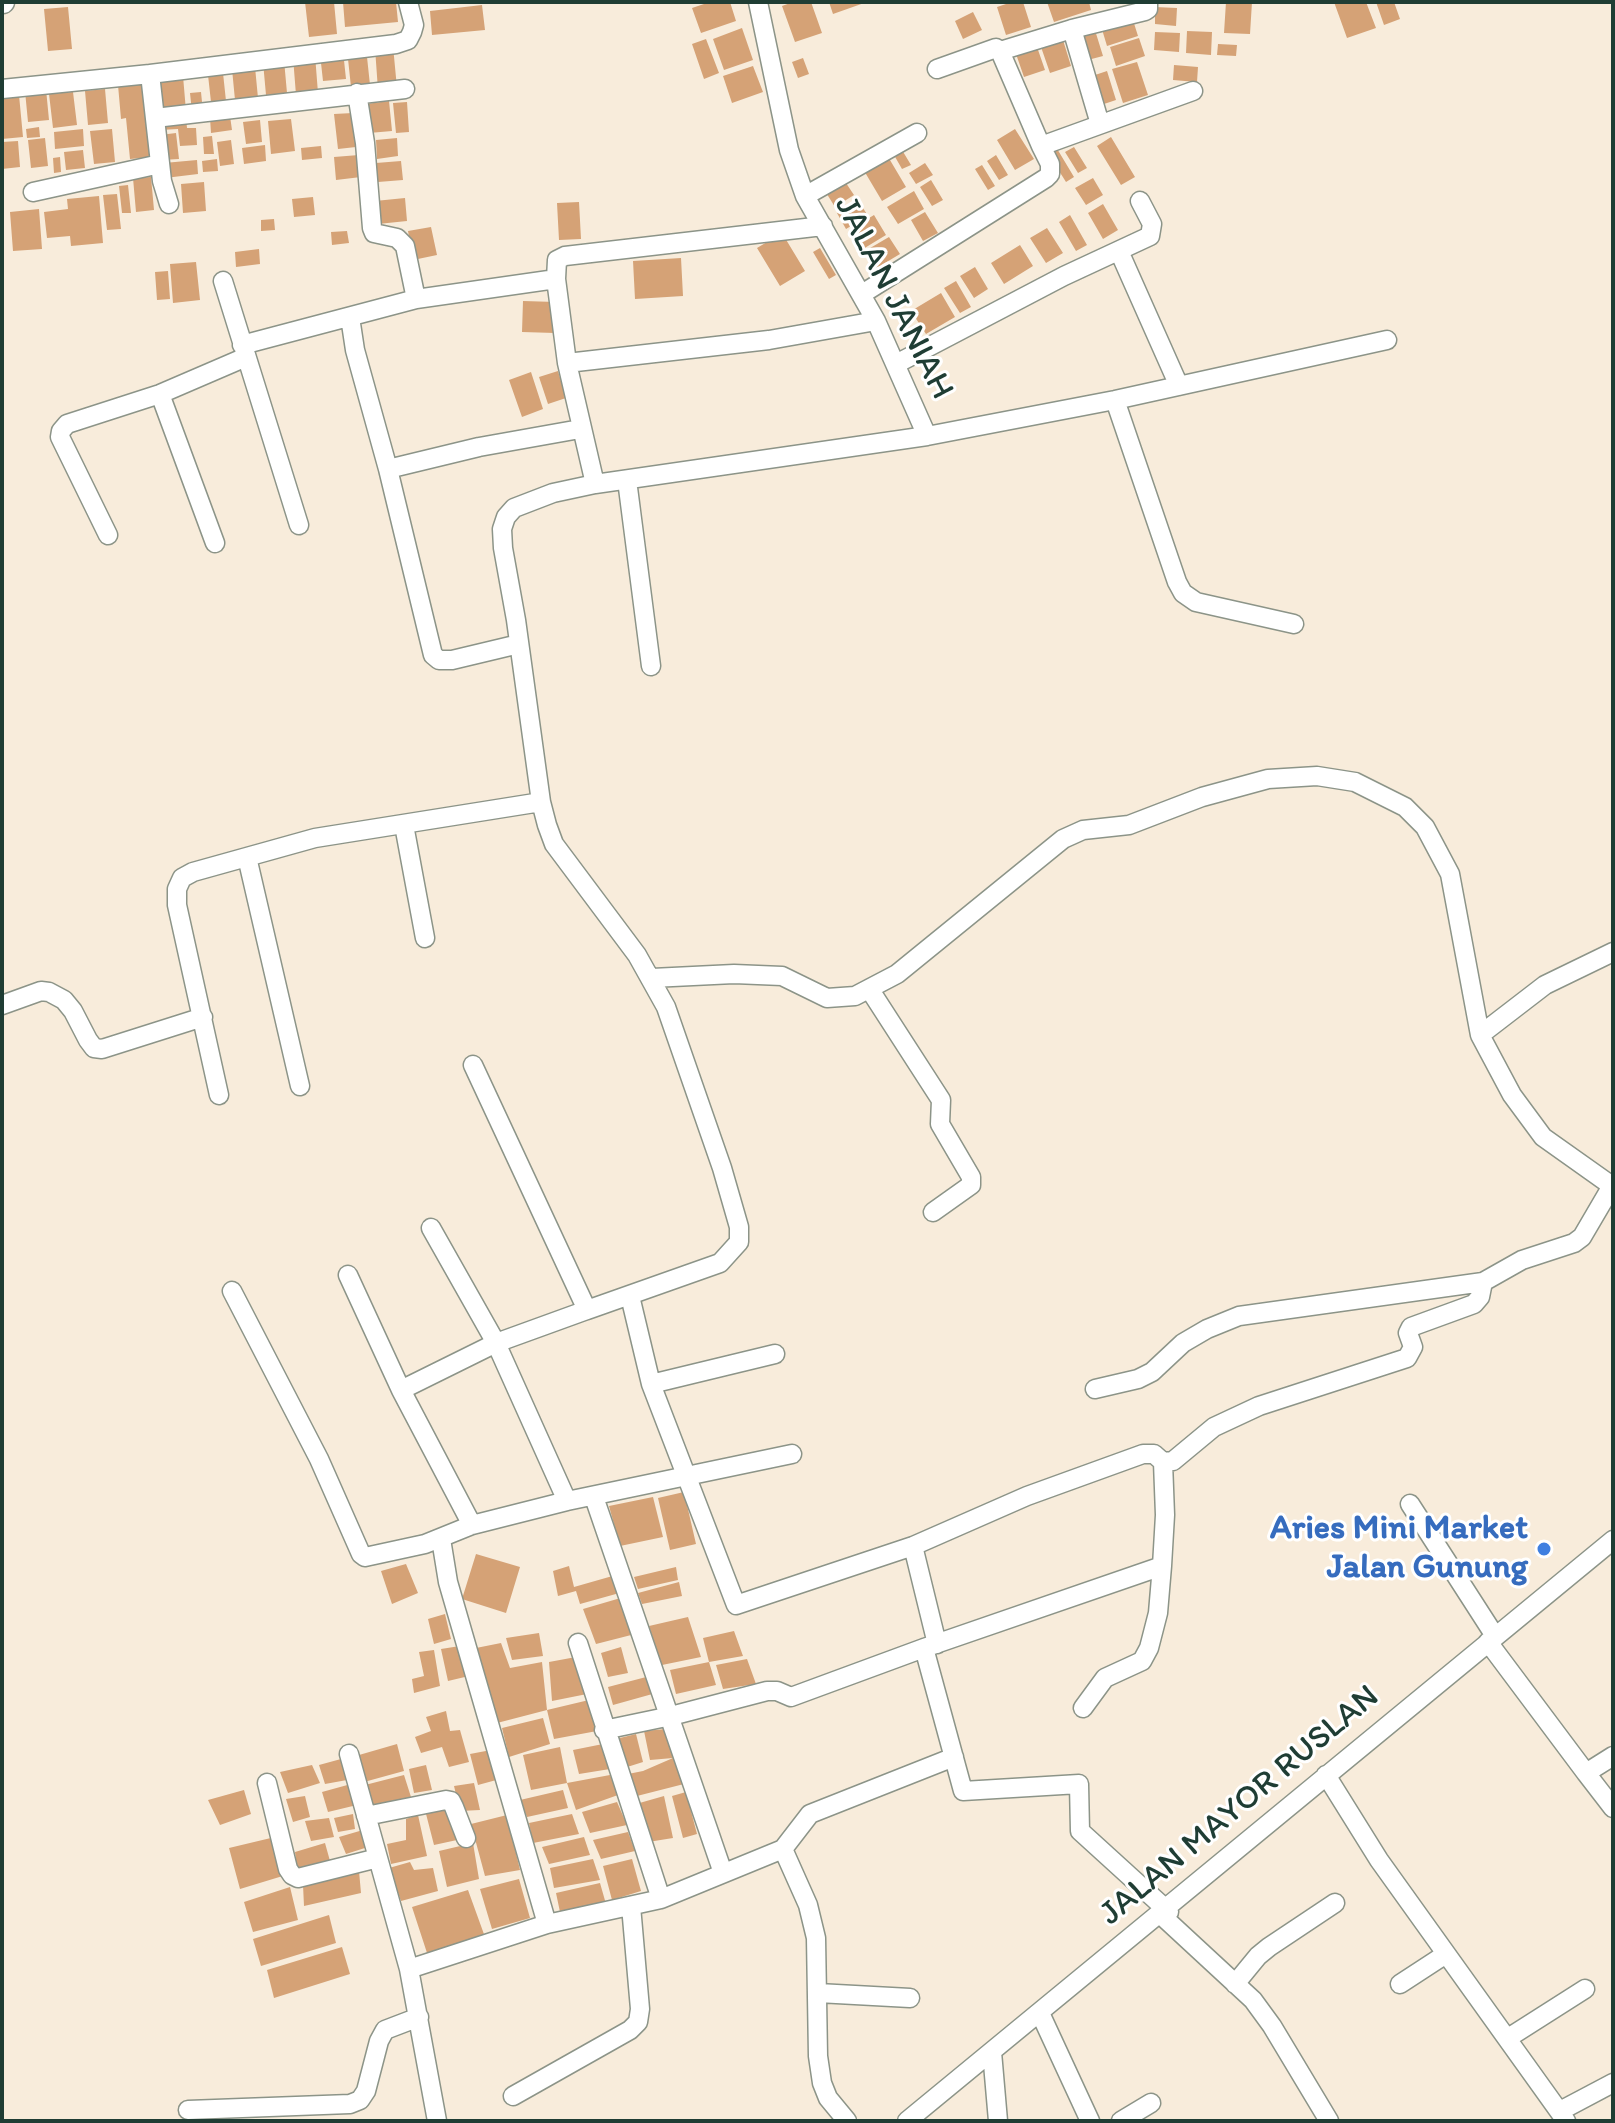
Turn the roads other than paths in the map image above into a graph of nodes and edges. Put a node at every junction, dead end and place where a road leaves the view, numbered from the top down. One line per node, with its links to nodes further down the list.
1 (408, 2): 7 (street)
2 (758, 2): 18 (street, JALAN JANIAH)
3 (1148, 2): 4 (street)
4 (1072, 29): 5 (street); 13 (street)
5 (1000, 51): 6 (street); 15 (street)
6 (937, 69)
7 (150, 74): 8 (street); 12 (street)
8 (2, 89)
9 (405, 89): 11 (street)
10 (1193, 91): 13 (street)
11 (357, 93): 12 (street); 26 (street)
12 (155, 118): 16 (street)
13 (1100, 124): 15 (street)
14 (917, 133): 18 (street)
15 (1041, 146): 25 (street)
16 (160, 164): 17 (street); 20 (street)
17 (33, 192)
18 (805, 196): 21 (street, JALAN JANIAH)
19 (1140, 201): 22 (street)
20 (169, 204)
21 (823, 226): 23 (street); 25 (street, JALAN JANIAH)
22 (1119, 251): 32 (street); 33 (street)
23 (556, 279): 26 (street); 31 (street)
24 (223, 281): 30 (street)
25 (862, 294): 28 (street, JALAN JANIAH)
26 (416, 299): 27 (street)
27 (350, 317): 30 (street); 38 (street)
28 (876, 321): 31 (street); 32 (street, JALAN JANIAH)
29 (1387, 340): 33 (street, JALAN JANIAH)
30 (244, 351): 34 (street); 41 (street)
31 (567, 363): 36 (street)
32 (896, 364): 37 (street, JALAN JANIAH)
33 (1179, 386): 35 (street, JALAN JANIAH)
34 (160, 394): 42 (street); 43 (street)
35 (1115, 400): 37 (street, JALAN JANIAH); 44 (street)
36 (580, 429): 38 (street); 40 (street)
37 (927, 436): 39 (street)
38 (388, 469): 45 (street)
39 (627, 480): 40 (street); 46 (street)
40 (595, 484): 45 (street)
41 (299, 525)
42 (108, 535)
43 (215, 543)
44 (1294, 624)
45 (519, 644): 47 (street)
46 (651, 666)
47 (541, 802): 48 (street); 52 (street)
48 (404, 825): 49 (street); 50 (street)
49 (247, 857): 55 (street); 58 (street)
50 (425, 938)
51 (1613, 952): 56 (street)
52 (652, 978): 53 (street); 66 (street)
53 (870, 990): 56 (street); 61 (street)
54 (2, 1005): 55 (street)
55 (203, 1017): 59 (street)
56 (1480, 1035): 60 (street)
57 (473, 1065): 67 (street)
58 (300, 1086)
59 (219, 1095)
60 (1612, 1185): 64 (street)
61 (933, 1212)
62 (431, 1228): 68 (street)
63 (348, 1275): 72 (street)
64 (1483, 1282): 71 (street); 74 (street)
65 (232, 1291): 80 (street)
66 (630, 1296): 67 (street); 70 (street)
67 (587, 1310): 68 (street)
68 (496, 1343): 72 (street); 77 (street)
69 (775, 1354): 70 (street)
70 (651, 1384): 75 (street)
71 (1095, 1389)
72 (401, 1390): 79 (street)
73 (792, 1454): 75 (street)
74 (1163, 1462): 82 (street); 83 (street)
75 (685, 1476): 76 (street); 82 (street)
76 (594, 1497): 77 (street); 88 (street)
77 (567, 1501): 79 (street)
78 (1410, 1504): 84 (street)
79 (472, 1525): 80 (street)
80 (441, 1539): 106 (street)
81 (1613, 1540): 84 (street, JALAN MAYOR RUSLAN)
82 (913, 1546): 86 (street)
83 (1162, 1566): 86 (street); 87 (street)
84 (1491, 1639): 93 (street); 94 (street, JALAN MAYOR RUSLAN)
85 (578, 1643): 89 (street)
86 (930, 1646): 88 (street); 92 (street)
87 (1083, 1708)
88 (671, 1716): 89 (street); 101 (street)
89 (604, 1730): 102 (street)
90 (349, 1754): 97 (street)
91 (1613, 1756): 93 (street)
92 (954, 1757): 99 (street); 105 (street)
93 (1586, 1773): 96 (street)
94 (1326, 1775): 105 (street, JALAN MAYOR RUSLAN); 107 (street)
95 (267, 1783): 100 (street)
96 (1613, 1808)
97 (366, 1816): 98 (street); 100 (street)
98 (466, 1838)
99 (783, 1849): 101 (street); 112 (street)
100 (378, 1858): 108 (street)
101 (723, 1873): 102 (street)
102 (661, 1899): 104 (street)
103 (1335, 1903): 109 (street)
104 (631, 1906): 106 (street); 119 (street)
105 (1164, 1913): 109 (street); 114 (street, JALAN MAYOR RUSLAN)
106 (547, 1924): 108 (street)
107 (1446, 1954): 110 (street); 116 (street)
108 (409, 1969): 115 (street)
109 (1235, 1984): 129 (street)
110 (1400, 1984)
111 (1585, 1989): 116 (street)
112 (818, 1993): 113 (street); 124 (street)
113 (910, 1998)
114 (1040, 2013): 117 (street, JALAN MAYOR RUSLAN); 127 (street)
115 (419, 2017): 121 (street); 123 (street)
116 (1508, 2038): 122 (street)
117 (992, 2052): 125 (street, JALAN MAYOR RUSLAN); 126 (street)
118 (1613, 2083): 122 (street)
119 (513, 2096)
120 (1151, 2103): 128 (street)
121 (188, 2110)
122 (1563, 2116)
123 (437, 2121)
124 (847, 2121)
125 (907, 2121)
126 (998, 2121)
127 (1090, 2121)
128 (1121, 2121)
129 (1329, 2121)

